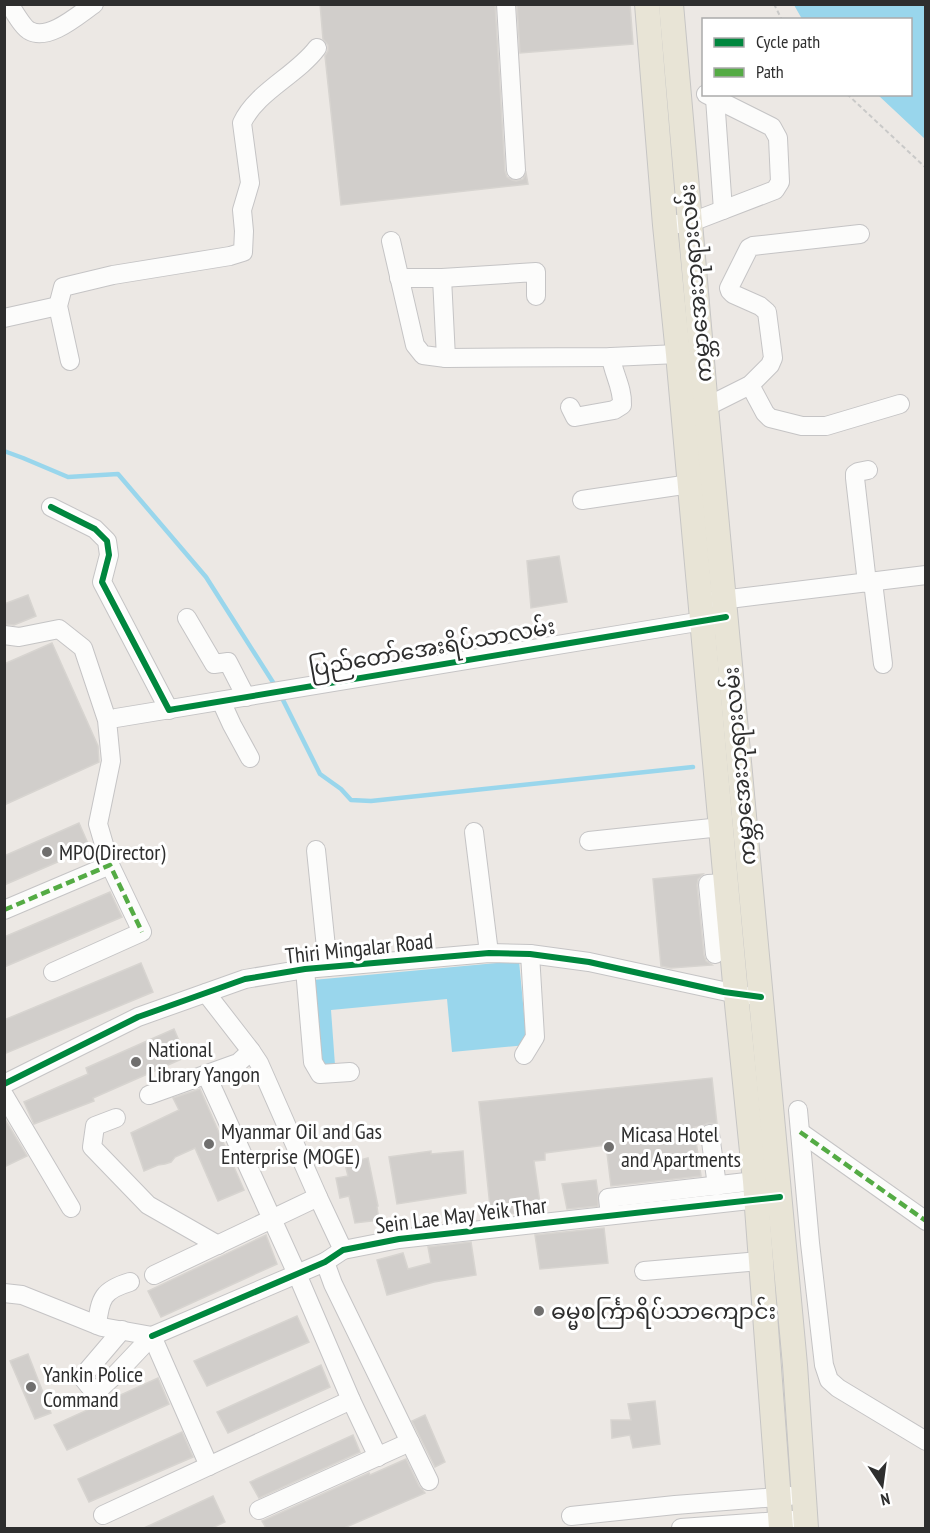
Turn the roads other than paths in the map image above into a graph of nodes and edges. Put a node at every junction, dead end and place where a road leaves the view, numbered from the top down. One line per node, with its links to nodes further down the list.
1 (9, 4): 2 (street)
2 (94, 4)
3 (506, 4): 12 (street)
4 (646, 4): 7 (main road, ကမ္ဘာအေးဘုရားလမ်း)
5 (671, 4): 8 (main road, ကမ္ဘာအေးဘုရားလမ်း)
6 (317, 48): 21 (street)
7 (652, 75): 8 (street); 15 (main road, ကမ္ဘာအေးဘုရားလမ်း)
8 (678, 81): 9 (street); 14 (main road, ကမ္ဘာအေးဘုရားလမ်း)
9 (702, 92)
10 (708, 96): 13 (street)
11 (710, 96): 13 (street)
12 (516, 170)
13 (723, 210): 14 (street)
14 (689, 223): 15 (street); 30 (main road, ကမ္ဘာအေးဘုရားလမ်း)
15 (665, 225): 23 (main road, ကမ္ဘာအေးဘုရားလမ်း)
16 (860, 234): 27 (street)
17 (391, 242): 18 (street)
18 (399, 278): 19 (street); 25 (street)
19 (442, 278): 20 (street); 25 (street)
20 (536, 296)
21 (58, 306): 22 (street); 26 (street)
22 (4, 318)
23 (678, 354): 24 (street); 30 (main road, ကမ္ဘာအေးဘုရားလမ်း)
24 (611, 357): 25 (street); 29 (street)
25 (446, 358)
26 (70, 361)
27 (750, 385): 28 (street); 30 (street)
28 (900, 404)
29 (570, 407)
30 (694, 409): 32 (main road, ကမ္ဘာအေးဘုရားလမ်း); 37 (main road, ကမ္ဘာအေးဘုရားလမ်း)
31 (868, 470): 36 (street)
32 (690, 484): 33 (street); 37 (main road, ကမ္ဘာအေးဘုရားလမ်း)
33 (582, 500)
34 (51, 507): 43 (street)
35 (926, 575): 36 (street, ပြည်တော်အေးရိပ်သာလမ်း)
36 (870, 583): 37 (street, ပြည်တော်အေးရိပ်သာလမ်း); 40 (street)
37 (713, 610): 41 (street, ပြည်တော်အေးရိပ်သာလမ်း); 46 (main road, ကမ္ဘာအေးဘုရားလမ်း); 61 (main road, ကမ္ဘာအေးဘုရားလမ်း)
38 (186, 618): 41 (street)
39 (4, 635): 50 (street)
40 (883, 664)
41 (246, 697): 42 (street, ပြည်တော်အေးရိပ်သာလမ်း)
42 (221, 701): 43 (street, ပြည်တော်အေးရိပ်သာလမ်း); 45 (street)
43 (169, 711): 44 (street, ပြည်တော်အေးရိပ်သာလမ်း)
44 (116, 718)
45 (250, 758)
46 (721, 827): 48 (street); 51 (main road, ကမ္ဘာအေးဘုရားလမ်း)
47 (474, 832): 53 (street)
48 (589, 841)
49 (316, 850): 56 (street)
50 (110, 865): 52 (street); 58 (street)
51 (726, 883): 55 (street); 60 (main road, ကမ္ဘာအေးဘုရားလမ်း)
52 (4, 910)
53 (489, 953): 54 (street, Thiri Mingalar Road); 56 (street, Thiri Mingalar Road)
54 (530, 954): 60 (street, Thiri Mingalar Road); 63 (street)
55 (715, 954)
56 (328, 967): 57 (street, Thiri Mingalar Road)
57 (305, 969): 59 (street, Thiri Mingalar Road); 64 (street)
58 (53, 972)
59 (206, 993): 62 (street); 66 (street, Thiri Mingalar Road)
60 (736, 994): 61 (street, Thiri Mingalar Road); 74 (main road, ကမ္ဘာအေးဘုရားလမ်း)
61 (760, 998): 76 (main road, ကမ္ဘာအေးဘုရားလမ်း)
62 (251, 1051): 65 (street); 75 (street)
63 (524, 1055)
64 (350, 1072)
65 (206, 1074): 68 (street); 79 (street)
66 (4, 1084)
67 (4, 1095): 77 (street)
68 (148, 1095)
69 (798, 1110): 71 (street)
70 (116, 1118): 81 (street)
71 (800, 1132): 80 (street); 94 (street)
72 (710, 1134): 73 (street)
73 (717, 1186): 74 (street); 78 (street)
74 (755, 1190): 76 (street); 78 (street, Sein Lae May Yeik Thar); 83 (main road, ကမ္ဘာအေးဘုရားလမ်း)
75 (318, 1197): 79 (street); 82 (street)
76 (780, 1197): 99 (main road, ကမ္ဘာအေးဘုရားလမ်း)
77 (71, 1208)
78 (610, 1215): 82 (street, Sein Lae May Yeik Thar)
79 (272, 1219): 81 (street); 86 (street)
80 (926, 1221)
81 (218, 1245): 87 (street)
82 (343, 1250): 84 (street, Sein Lae May Yeik Thar)
83 (760, 1261): 85 (street); 100 (main road, ကမ္ဘာအေးဘုရားလမ်း)
84 (325, 1262): 86 (street, Sein Lae May Yeik Thar); 95 (street)
85 (644, 1271)
86 (297, 1274): 92 (street, Sein Lae May Yeik Thar); 93 (street)
87 (154, 1275)
88 (130, 1282): 90 (street)
89 (4, 1293): 90 (street)
90 (97, 1324): 91 (street)
91 (122, 1330): 92 (street); 92 (street)
92 (152, 1336): 97 (street)
93 (351, 1401): 96 (street); 97 (street)
94 (926, 1441)
95 (410, 1442): 96 (street); 98 (street)
96 (378, 1457): 101 (street)
97 (209, 1466): 102 (street)
98 (429, 1481)
99 (804, 1496): 100 (street); 104 (main road, ကမ္ဘာအေးဘုရားလမ်း)
100 (779, 1497): 103 (street); 105 (main road, ကမ္ဘာအေးဘုရားလမ်း)
101 (259, 1510)
102 (103, 1515)
103 (571, 1516)
104 (806, 1524): 105 (street)
105 (780, 1525): 106 (street)
106 (747, 1526): 107 (street)
107 (681, 1528)

